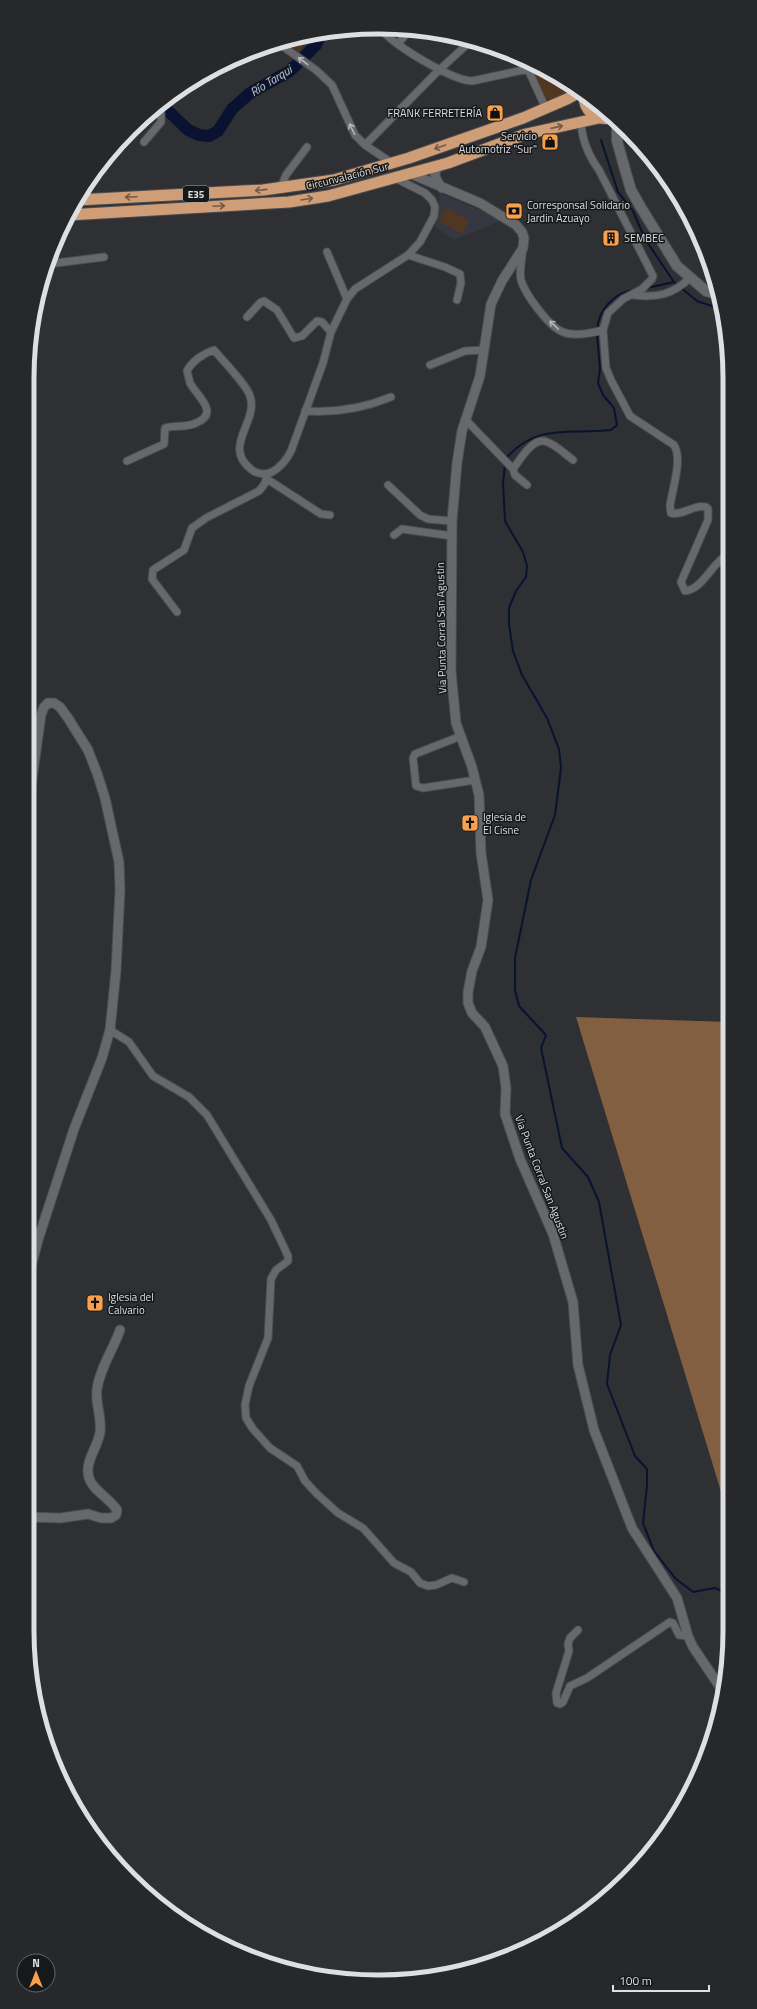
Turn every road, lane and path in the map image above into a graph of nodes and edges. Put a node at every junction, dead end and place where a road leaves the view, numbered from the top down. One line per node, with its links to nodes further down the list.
1 (387, 34): 3 (street)
2 (405, 35): 3 (street)
3 (398, 44): 8 (street)
4 (466, 46): 8 (street)
5 (284, 47): 18 (street, one-way to 5)
6 (526, 67): 8 (street)
7 (528, 68): 11 (street)
8 (438, 71): 18 (street)
9 (574, 95): 11 (highway, Circunvalación Sur / E35)
10 (586, 104): 13 (highway)
11 (546, 109): 20 (highway, Circunvalación Sur / E35, one-way to 20)
12 (160, 112): 17 (street)
13 (604, 118): 14 (highway, Circunvalación Sur / E35); 16 (main road)
14 (581, 122): 21 (highway, Circunvalación Sur / E35, one-way to 14); 35 (street)
15 (617, 130): 16 (main road)
16 (617, 141): 33 (main road)
17 (144, 142)
18 (365, 145): 20 (street)
19 (308, 147): 24 (street)
20 (392, 163): 24 (highway, Circunvalación Sur / E35)
21 (448, 163): 22 (highway, Circunvalación Sur / E35); 25 (street)
22 (410, 173): 23 (highway, Circunvalación Sur / E35); 25 (street)
23 (394, 177): 27 (highway, Circunvalación Sur / E35, one-way to 23); 30 (street)
24 (282, 187): 26 (highway, Circunvalación Sur / E35, one-way to 26)
25 (442, 188): 28 (street)
26 (84, 200)
27 (76, 215)
28 (523, 248): 39 (street, one-way to 28); 41 (street, Via Punta Corral San Agustin)
29 (327, 252): 36 (street)
30 (408, 255): 36 (street); 37 (street)
31 (104, 256): 32 (street)
32 (54, 262)
33 (688, 280): 34 (main road); 35 (street)
34 (712, 293)
35 (633, 294): 39 (street)
36 (347, 299): 40 (street)
37 (457, 300)
38 (247, 317): 40 (street)
39 (602, 330): 56 (street)
40 (332, 332): 44 (street)
41 (484, 350): 42 (street); 45 (street, Via Punta Corral San Agustin)
42 (430, 365)
43 (391, 397): 44 (street)
44 (305, 411): 49 (street)
45 (465, 419): 48 (street); 53 (street, Via Punta Corral San Agustin)
46 (573, 460): 48 (street)
47 (127, 461): 49 (street)
48 (514, 470): 51 (street)
49 (266, 477): 52 (street); 57 (street)
50 (388, 485): 53 (street)
51 (528, 485)
52 (330, 515)
53 (452, 521): 55 (street, Via Punta Corral San Agustin)
54 (394, 535): 55 (street)
55 (452, 536): 58 (street, Via Punta Corral San Agustin)
56 (723, 558)
57 (177, 612)
58 (461, 736): 60 (street, Via Punta Corral San Agustin); 60 (street)
59 (34, 758): 61 (street)
60 (475, 780): 67 (street, Via Punta Corral San Agustin)
61 (110, 1030): 62 (street); 65 (street)
62 (34, 1245)
63 (120, 1330): 64 (street)
64 (34, 1517)
65 (464, 1582)
66 (578, 1630): 67 (street)
67 (688, 1636): 68 (street, Via Punta Corral San Agustin)
68 (718, 1684)

